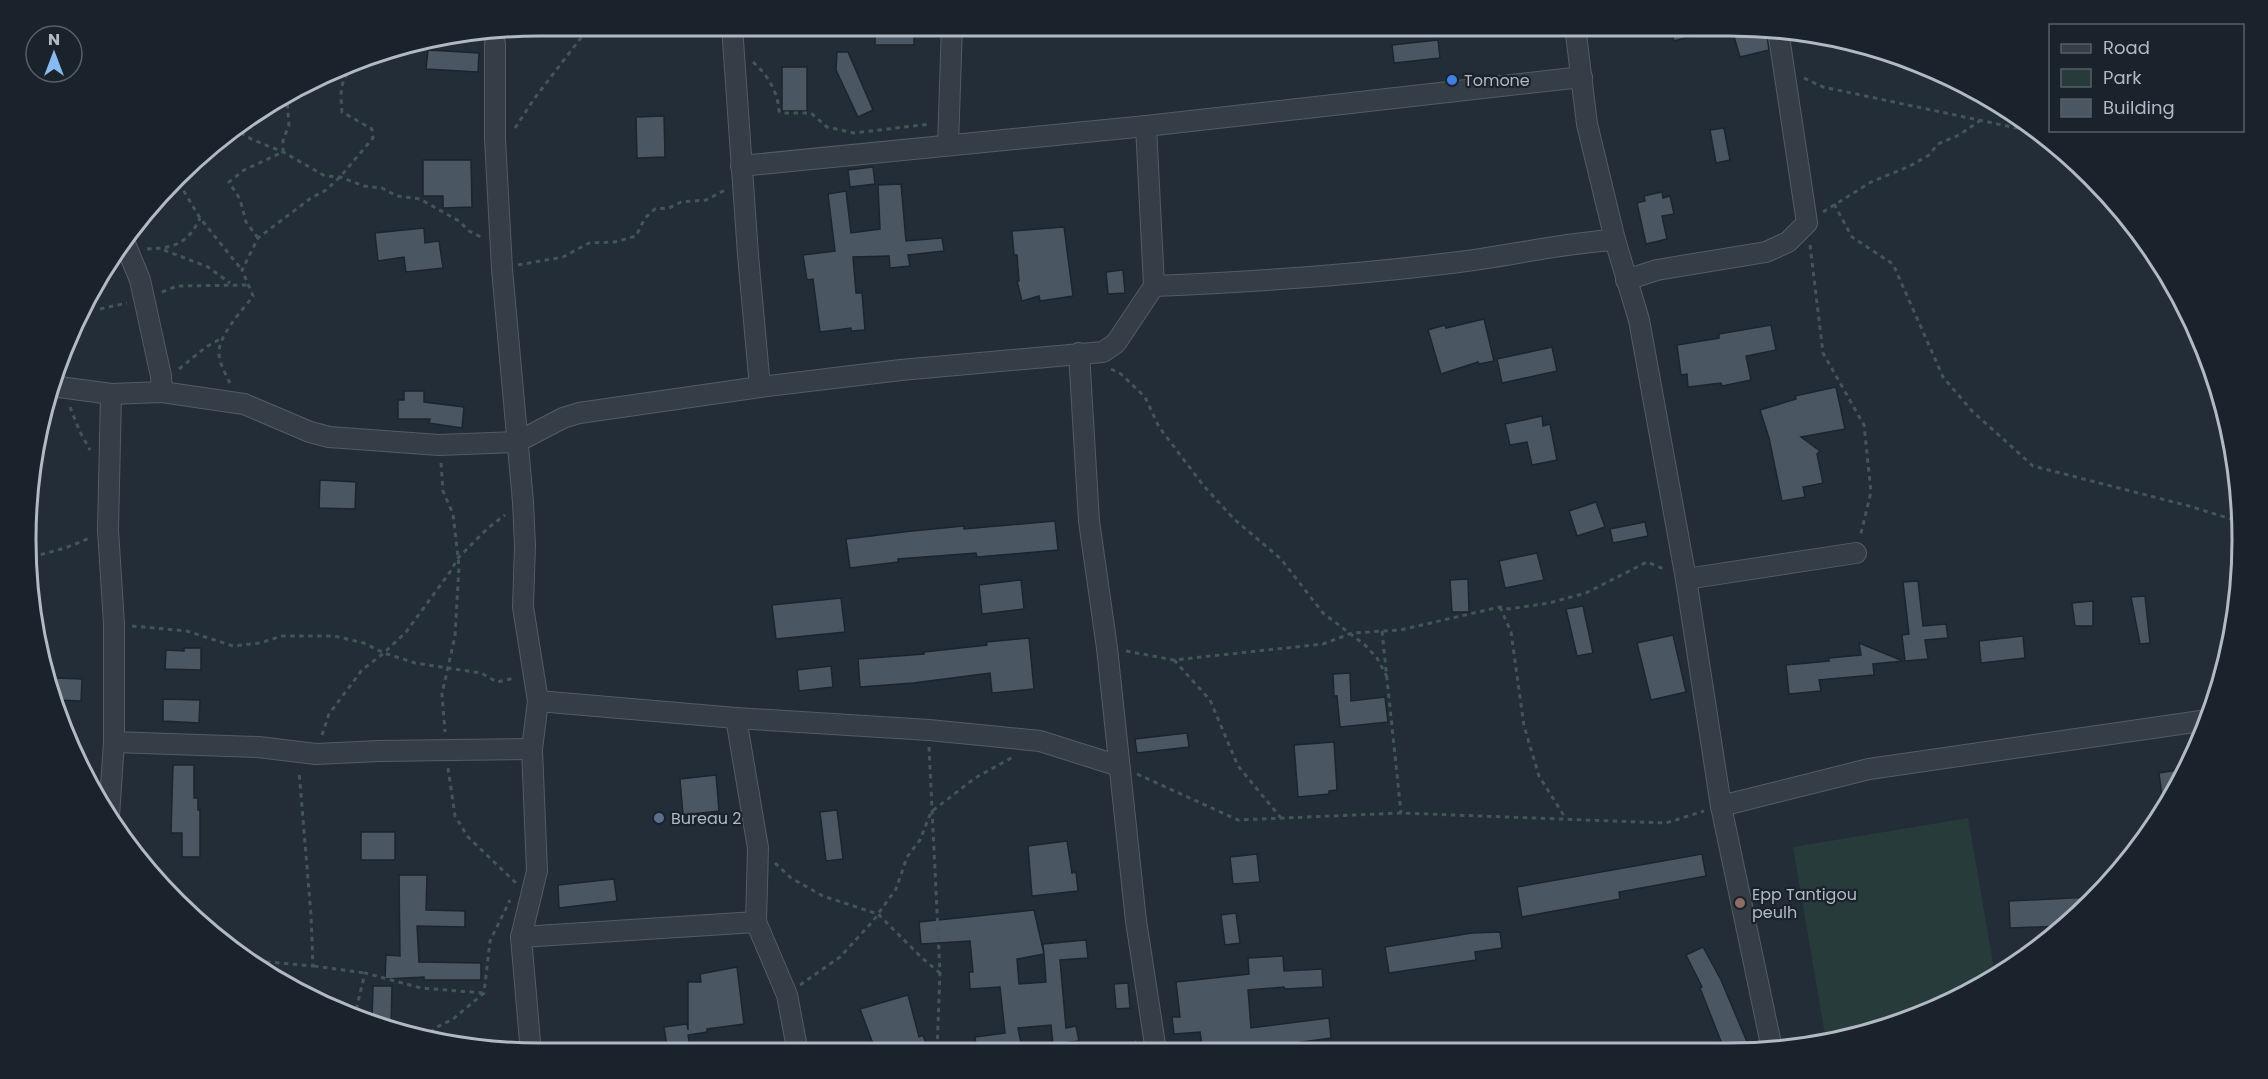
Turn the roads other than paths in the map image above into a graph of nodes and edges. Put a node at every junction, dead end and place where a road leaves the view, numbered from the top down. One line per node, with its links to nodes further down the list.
1 (733, 36): 9 (street)
2 (952, 36): 8 (street)
3 (1576, 36): 6 (street)
4 (1779, 39): 12 (street)
5 (495, 44): 19 (street)
6 (1582, 77): 7 (street); 10 (street)
7 (1146, 126): 8 (street); 13 (street)
8 (948, 146): 9 (street)
9 (742, 175): 17 (street)
10 (1615, 240): 12 (street); 13 (street)
11 (128, 250): 15 (street)
12 (1626, 280): 21 (street)
13 (1154, 286): 14 (street)
14 (1085, 353): 17 (street); 27 (street)
15 (161, 384): 18 (street); 19 (street)
16 (60, 387): 18 (street)
17 (760, 387): 19 (street)
18 (111, 394): 25 (street)
19 (517, 442): 22 (street)
20 (1856, 554): 21 (street)
21 (1686, 579): 29 (street)
22 (536, 692): 23 (street); 26 (street)
23 (736, 718): 27 (street); 30 (street)
24 (2198, 721): 29 (street)
25 (114, 742): 26 (street); 28 (street)
26 (532, 749): 31 (street)
27 (1119, 766): 35 (street)
28 (110, 802)
29 (1721, 806): 32 (street)
30 (756, 922): 31 (street); 34 (street)
31 (521, 937): 33 (street)
32 (1770, 1041)
33 (530, 1043)
34 (796, 1043)
35 (1155, 1043)

